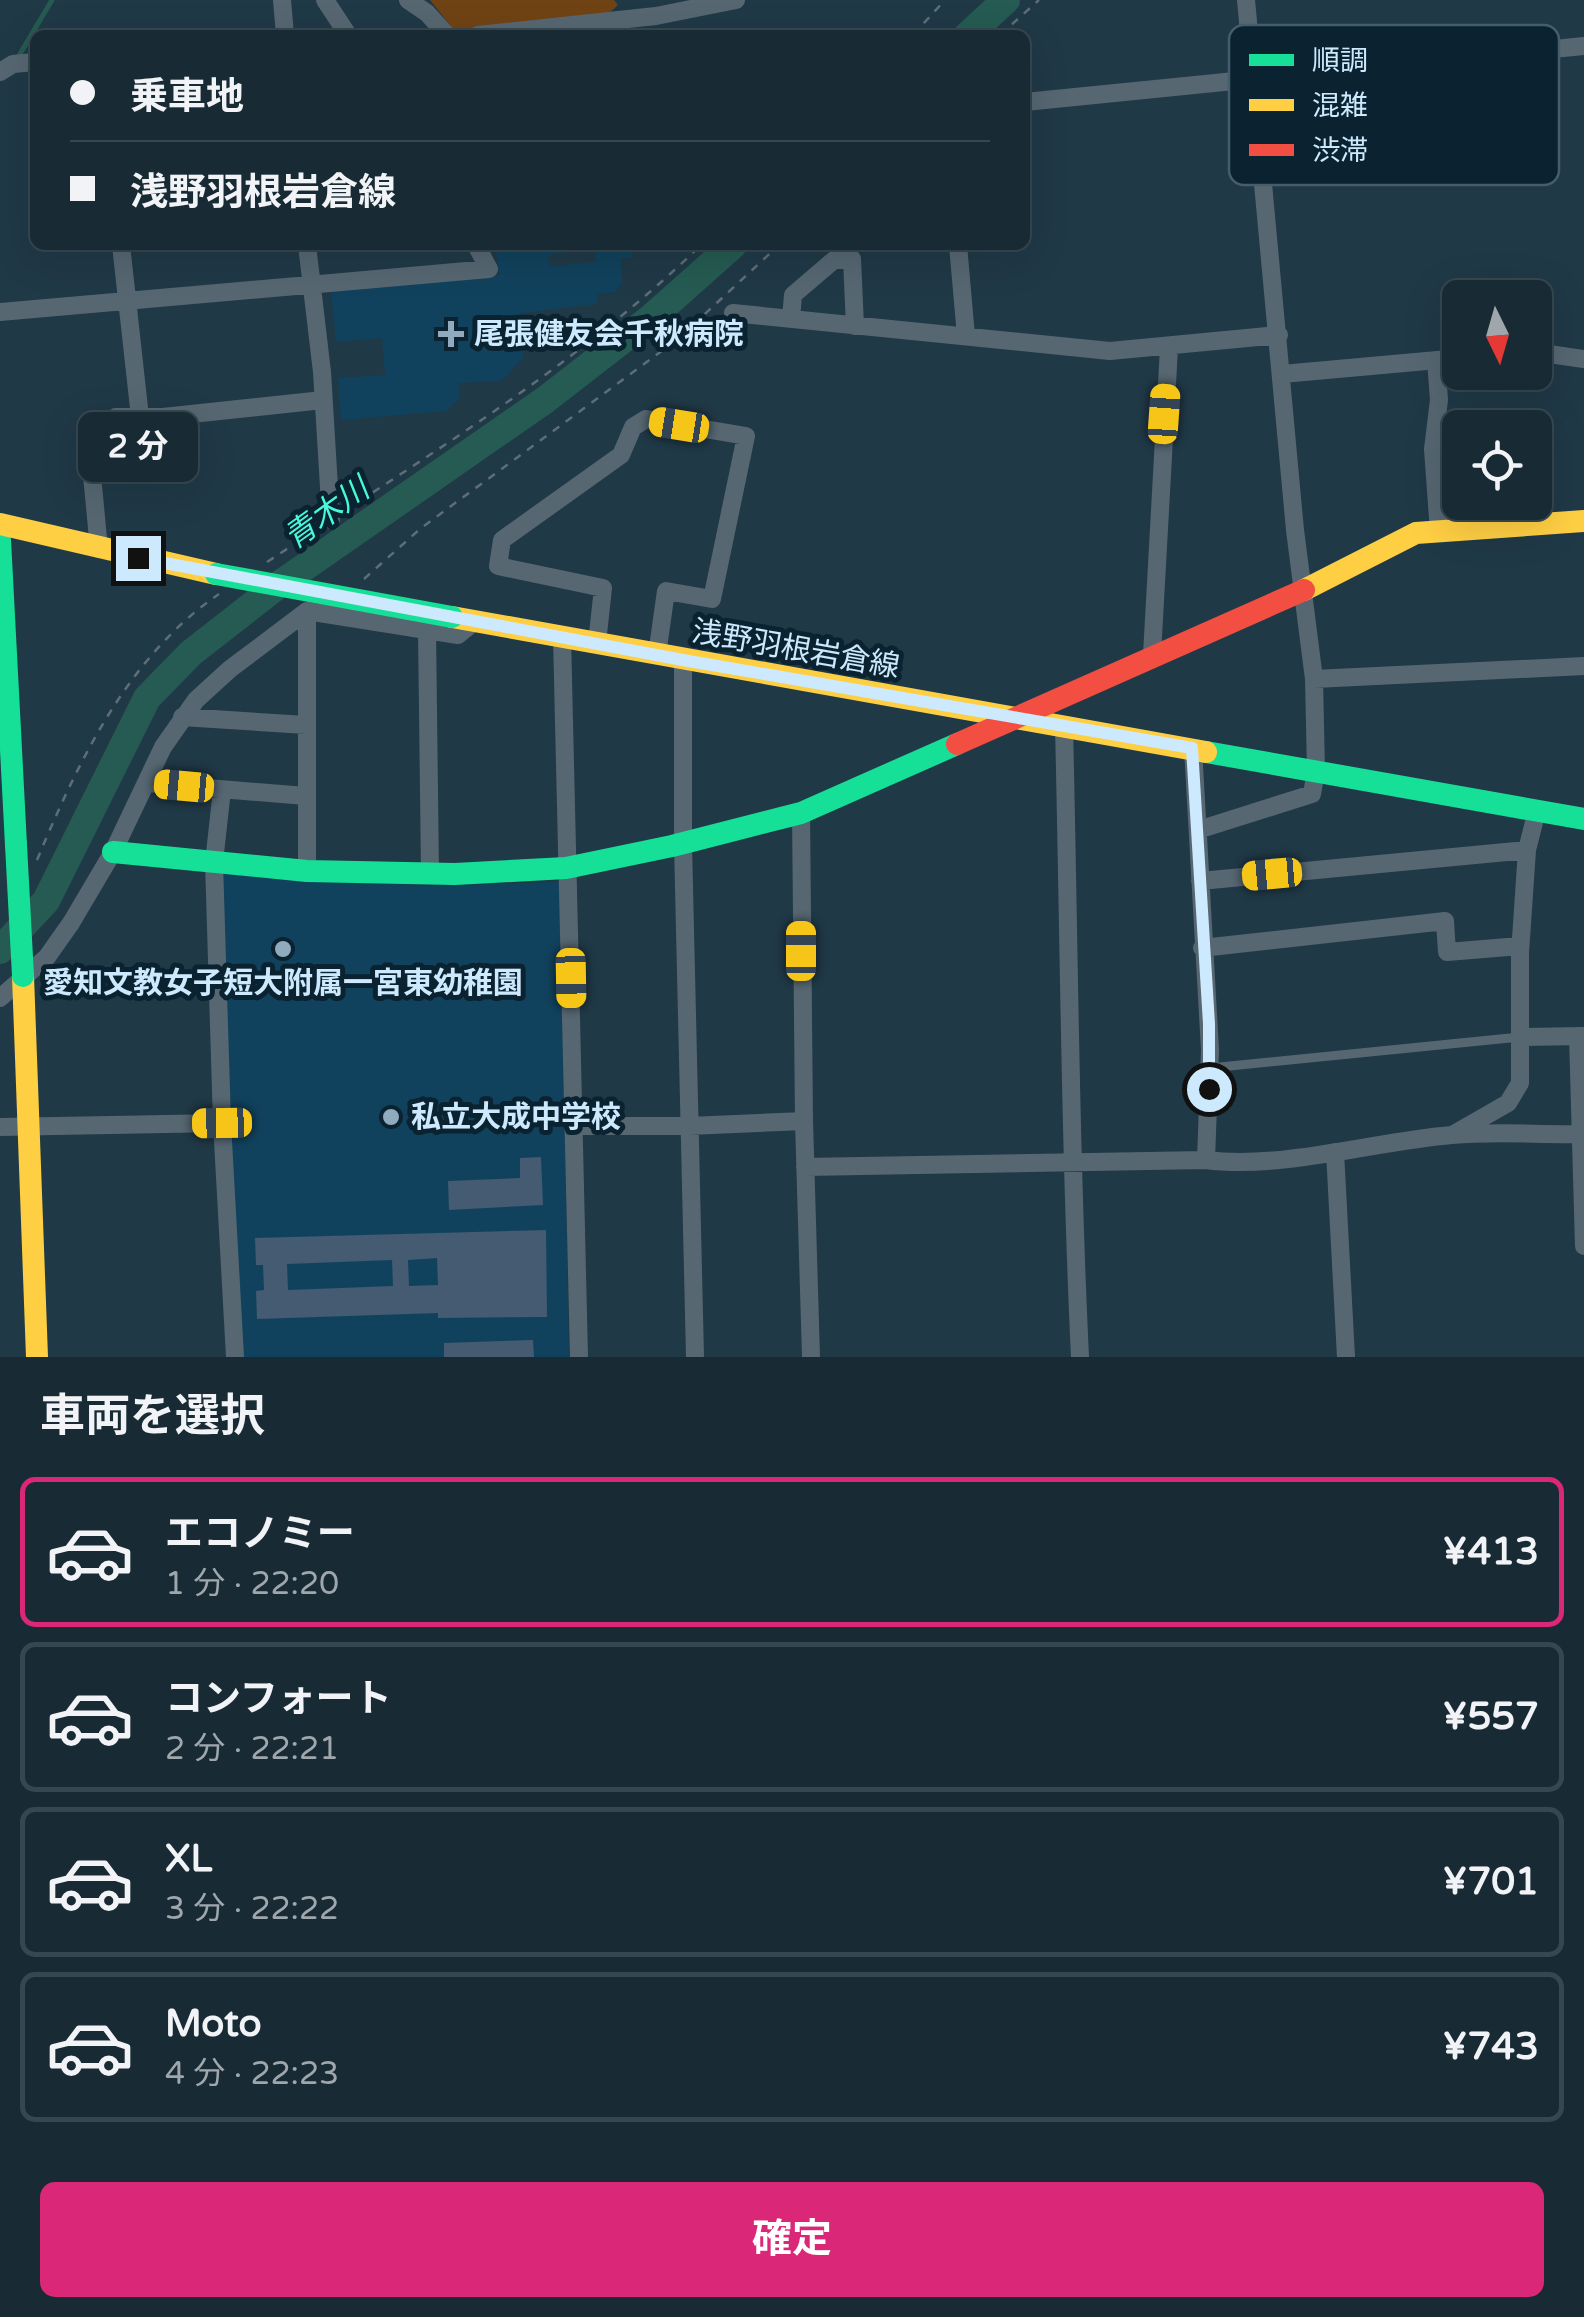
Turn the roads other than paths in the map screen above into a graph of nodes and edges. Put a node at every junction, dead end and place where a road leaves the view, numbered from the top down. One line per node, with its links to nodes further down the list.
1 (282, 0): 9 (street)
2 (325, 0): 10 (street)
3 (408, 0): 11 (street)
4 (736, 0): 6 (street)
5 (1246, 0): 7 (street)
6 (656, 8): 8 (street)
7 (1248, 25)
8 (589, 29)
9 (285, 30)
10 (345, 30)
11 (442, 30)
12 (1584, 46): 13 (street)
13 (1559, 49)
14 (30, 62): 15 (street)
15 (0, 72)
16 (1229, 82): 17 (street)
17 (1030, 102)
18 (1263, 185): 29 (street)
19 (123, 250): 24 (street)
20 (308, 250): 23 (street)
21 (479, 250): 23 (street)
22 (958, 250): 30 (street)
23 (312, 286): 24 (street); 37 (street)
24 (128, 301): 25 (street); 38 (street)
25 (0, 312)
26 (733, 313): 27 (street)
27 (791, 319): 28 (street); 28 (street)
28 (855, 326): 30 (street)
29 (1279, 335): 31 (street); 36 (street)
30 (966, 336): 31 (street)
31 (1169, 348): 52 (street)
32 (1552, 354): 33 (street)
33 (1584, 359)
34 (1436, 360): 35 (street); 36 (street); 42 (street)
35 (1442, 360)
36 (1282, 374): 45 (street)
37 (323, 400): 38 (street); 39 (street)
38 (140, 418): 44 (street)
39 (331, 520)
40 (1584, 522): 42 (street)
41 (0, 524): 44 (street, 浅野羽根岩倉線)
42 (1439, 532): 45 (street)
43 (0, 540): 69 (street)
44 (99, 549): 47 (street, 浅野羽根岩倉線, bridge)
45 (1304, 590): 52 (street); 55 (street)
46 (307, 611): 48 (street); 57 (street); 58 (street)
47 (464, 619): 48 (street); 49 (street, 浅野羽根岩倉線)
48 (427, 629): 76 (street)
49 (562, 637): 50 (street, 浅野羽根岩倉線); 74 (street)
50 (597, 643): 51 (street, 浅野羽根岩倉線); 51 (street)
51 (657, 655): 53 (street, 浅野羽根岩倉線)
52 (1152, 655): 56 (street)
53 (683, 660): 56 (street, 浅野羽根岩倉線); 70 (street)
54 (1584, 666): 55 (street)
55 (1314, 679): 61 (street)
56 (1015, 716): 59 (street, 浅野羽根岩倉線); 66 (street)
57 (182, 717): 58 (street); 62 (street)
58 (306, 724): 64 (street)
59 (1064, 726): 60 (street, 浅野羽根岩倉線); 95 (street)
60 (1192, 748): 61 (street, 浅野羽根岩倉線); 68 (street)
61 (1316, 771): 65 (street, 浅野羽根岩倉線); 68 (street)
62 (146, 783): 63 (street); 72 (street)
63 (222, 790): 64 (street); 73 (street)
64 (306, 796): 75 (street)
65 (1537, 810): 67 (street, 浅野羽根岩倉線); 71 (street)
66 (800, 813): 70 (street); 85 (street)
67 (1584, 819)
68 (1198, 830): 77 (street)
69 (8, 844): 80 (street, bridge)
70 (683, 844): 74 (street); 88 (street)
71 (1527, 850): 77 (street); 78 (street)
72 (113, 852): 73 (street); 80 (street)
73 (214, 862): 75 (street); 86 (street)
74 (566, 868): 76 (street); 87 (street)
75 (306, 870): 76 (street)
76 (430, 873)
77 (1200, 880): 79 (street)
78 (1520, 946): 79 (street); 83 (street)
79 (1202, 948): 84 (street)
80 (23, 976): 81 (street); 90 (street)
81 (0, 998)
82 (1581, 1036): 83 (street); 92 (street)
83 (1521, 1037): 84 (lane); 91 (street)
84 (1210, 1068): 94 (street)
85 (804, 1121): 88 (street); 96 (street)
86 (222, 1123): 90 (street); 99 (street)
87 (574, 1126): 88 (street); 100 (street)
88 (689, 1126): 101 (street)
89 (0, 1127): 90 (street)
90 (26, 1127): 98 (street)
91 (1454, 1134): 92 (street); 93 (street)
92 (1582, 1134): 97 (street)
93 (1335, 1152): 94 (street); 104 (street)
94 (1206, 1160): 95 (street)
95 (1071, 1162): 96 (street); 103 (street)
96 (805, 1167): 102 (street)
97 (1584, 1246)
98 (37, 1357)
99 (236, 1357)
100 (579, 1357)
101 (695, 1357)
102 (811, 1357)
103 (1080, 1357)
104 (1346, 1357)

